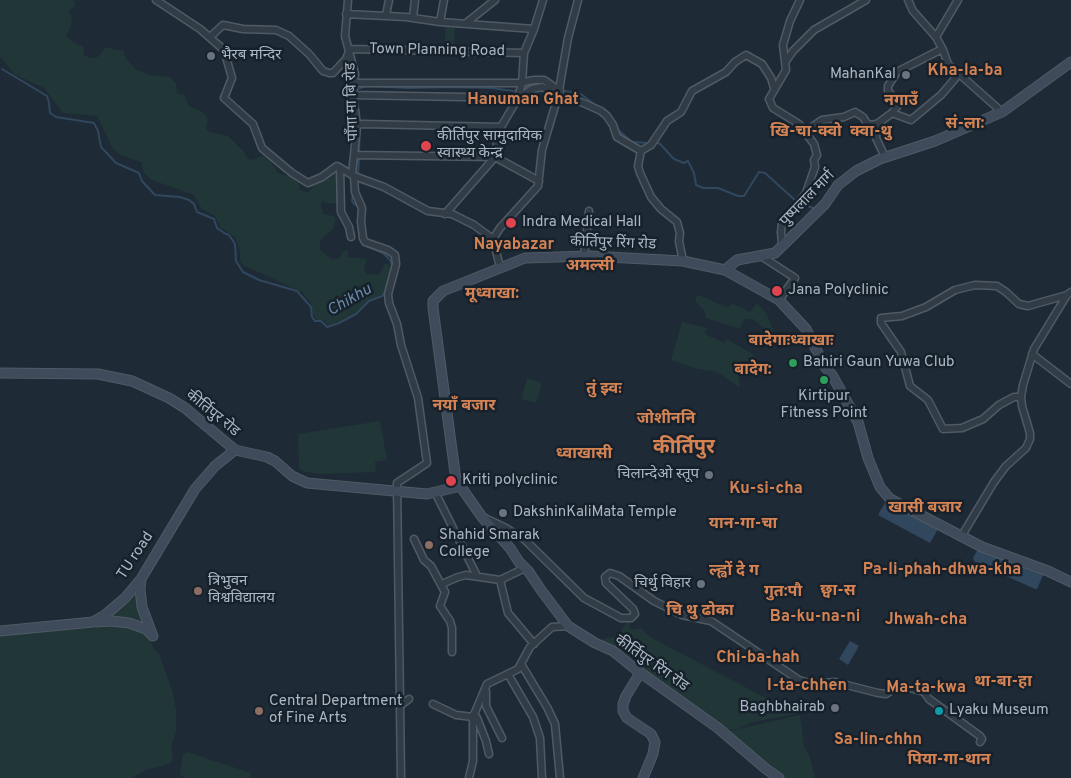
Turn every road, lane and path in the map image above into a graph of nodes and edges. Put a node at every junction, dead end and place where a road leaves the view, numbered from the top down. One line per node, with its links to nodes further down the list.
1 (156, 0): 19 (street)
2 (348, 0): 13 (street, पाँगा मा बि रोड)
3 (389, 0): 14 (street)
4 (415, 0): 15 (street)
5 (444, 0): 16 (street)
6 (495, 0): 17 (street)
7 (543, 0): 18 (street, Town Planning Road)
8 (578, 0): 33 (street)
9 (800, 0): 24 (street)
10 (866, 0): 24 (street)
11 (908, 0): 20 (street)
12 (958, 0): 20 (street)
13 (346, 14): 14 (street, Town Planning Road); 22 (street, पाँगा मा बि रोड)
14 (386, 15): 15 (street, Town Planning Road)
15 (413, 17): 16 (street, Town Planning Road)
16 (440, 22): 17 (street, Town Planning Road)
17 (465, 24): 18 (street, Town Planning Road)
18 (534, 29): 23 (street, Town Planning Road)
19 (210, 37): 22 (street); 45 (street)
20 (936, 37): 21 (street)
21 (942, 48): 26 (street); 36 (street)
22 (350, 49): 23 (street, Town Planning Road); 27 (street, पाँगा मा बि रोड)
23 (524, 54): 29 (street, Town Planning Road)
24 (786, 61): 30 (street)
25 (1071, 62): 35 (street, पुष्पलाल मार्ग)
26 (959, 74): 35 (street); 36 (street)
27 (355, 83): 28 (street); 31 (street, पाँगा मा बि रोड)
28 (434, 83): 29 (street); 34 (street)
29 (522, 83): 32 (street, Town Planning Road); 33 (street)
30 (774, 88): 40 (street); 41 (street)
31 (353, 95): 34 (street); 38 (street, पाँगा मा बि रोड)
32 (519, 95): 33 (street); 34 (street); 39 (street)
33 (559, 95): 41 (street); 47 (street)
34 (435, 96)
35 (1002, 112): 44 (street, पुष्पलाल मार्ग)
36 (892, 113): 37 (street)
37 (877, 124): 40 (street); 44 (street)
38 (357, 125): 39 (street); 42 (street, पाँगा मा बि रोड)
39 (501, 128): 43 (street)
40 (805, 132): 52 (street)
41 (641, 151): 55 (street)
42 (354, 155): 43 (street); 46 (street, पाँगा मा बि रोड)
43 (495, 157): 47 (street); 49 (street)
44 (885, 157): 52 (street, पुष्पलाल मार्ग)
45 (340, 168): 46 (street); 50 (street)
46 (353, 175): 49 (street); 66 (street, पाँगा मा बि रोड)
47 (539, 181): 51 (street)
48 (590, 211): 53 (street)
49 (445, 214): 51 (street)
50 (351, 237)
51 (494, 239): 56 (street)
52 (783, 245): 54 (street, पुष्पलाल मार्ग)
53 (584, 256): 55 (street, कीर्तिपुर रिंग रोड); 56 (street, कीर्तिपुर रिंग रोड)
54 (761, 256): 57 (street, पुष्पलाल मार्ग); 59 (street)
55 (683, 262): 57 (street, कीर्तिपुर रिंग रोड)
56 (500, 267): 65 (street, कीर्तिपुर रिंग रोड)
57 (725, 270): 59 (street, कीर्तिपुर रिंग रोड)
58 (1069, 294): 60 (street); 63 (street)
59 (779, 300): 69 (street, कीर्तिपुर रिंग रोड)
60 (1032, 354): 62 (street); 63 (street)
61 (0, 373): 64 (street, कीर्तिपुर रोड)
62 (1071, 384)
63 (1021, 397): 69 (street)
64 (235, 450): 66 (street, कीर्तिपुर रोड); 73 (street, TU road)
65 (461, 486): 67 (street, कीर्तिपुर रोड); 68 (street, कीर्तिपुर रिंग रोड)
66 (397, 490): 67 (street, कीर्तिपुर रोड); 88 (street)
67 (435, 492): 72 (street)
68 (482, 517): 71 (street, कीर्तिपुर रिंग रोड); 91 (street)
69 (962, 537): 75 (street, कीर्तिपुर रिंग रोड)
70 (414, 539): 76 (street)
71 (525, 568): 74 (street); 78 (street, कीर्तिपुर रिंग रोड)
72 (477, 576): 74 (street); 76 (street)
73 (141, 579): 77 (street, TU road); 77 (street)
74 (500, 580): 80 (street)
75 (1071, 580)
76 (442, 584): 81 (street)
77 (93, 622): 79 (street, TU road)
78 (568, 626): 80 (street); 83 (street, कीर्तिपुर रिंग रोड)
79 (0, 631)
80 (534, 644): 82 (street)
81 (452, 652)
82 (521, 664): 84 (street); 96 (street)
83 (640, 673): 97 (street); 98 (street, कीर्तिपुर रिंग रोड)
84 (508, 674): 85 (street); 95 (street)
85 (487, 684): 89 (street); 90 (street)
86 (409, 699): 88 (street)
87 (433, 704): 89 (street)
88 (400, 706): 93 (street)
89 (473, 716): 92 (street); 94 (street)
90 (502, 738)
91 (980, 742)
92 (489, 754)
93 (401, 778)
94 (469, 778)
95 (542, 778)
96 (560, 778)
97 (643, 778)
98 (779, 778)

